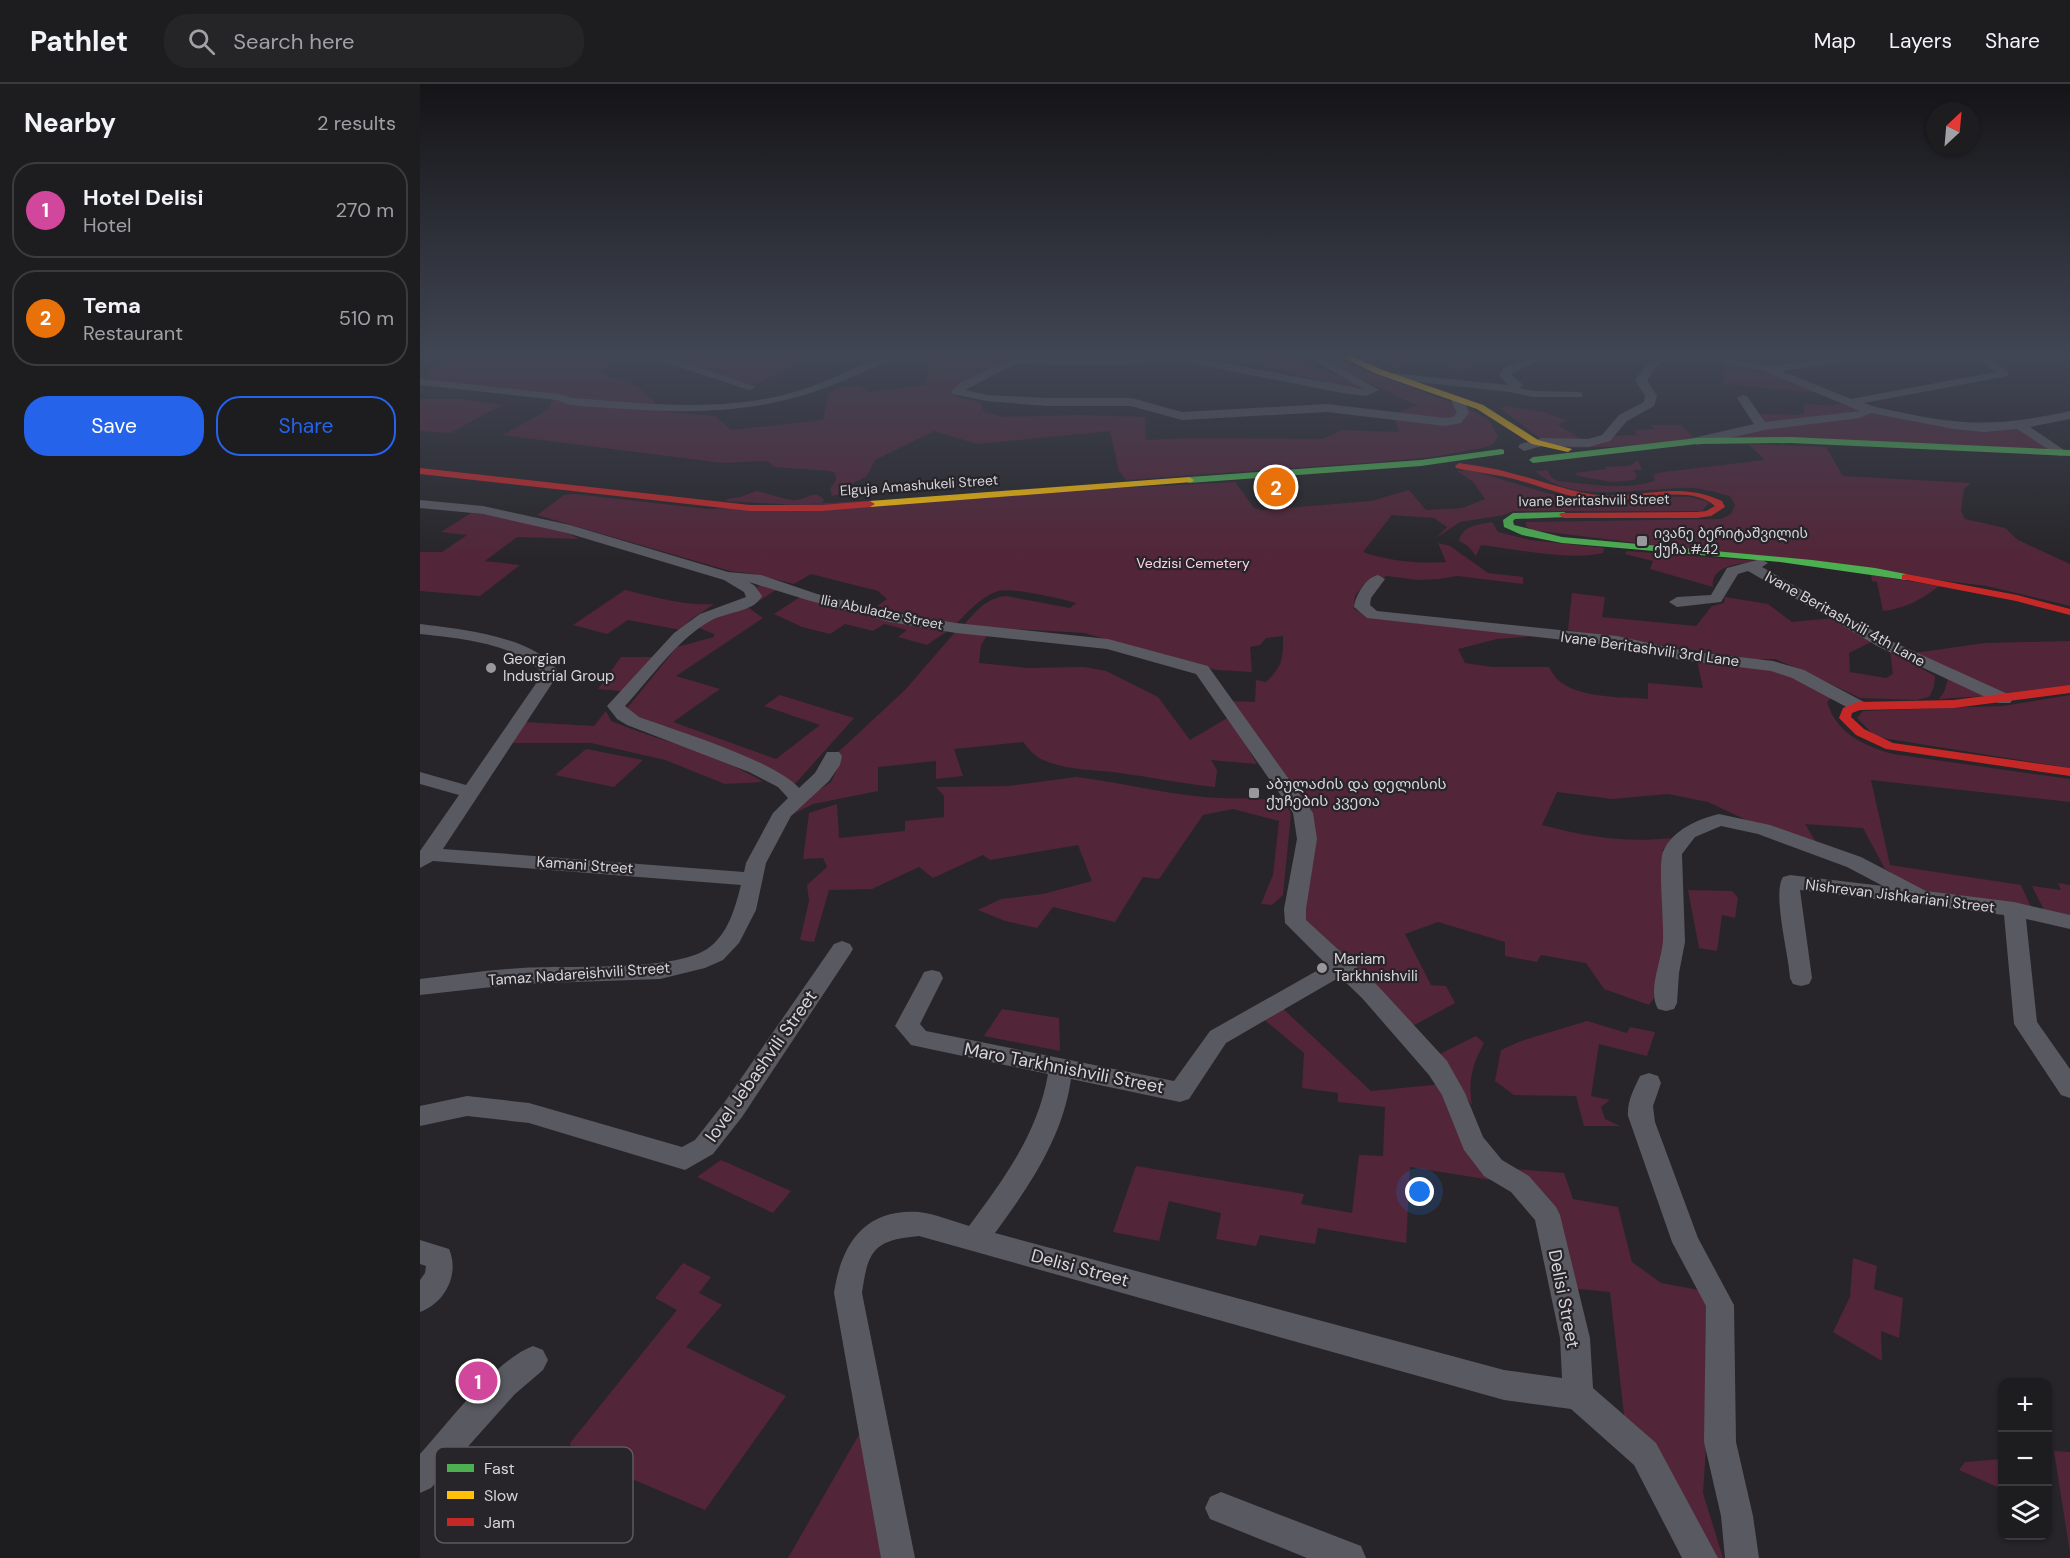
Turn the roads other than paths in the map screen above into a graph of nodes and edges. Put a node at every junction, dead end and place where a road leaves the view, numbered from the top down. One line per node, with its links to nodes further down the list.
1 (1502, 423): 9 (main road)
2 (1619, 423): 11 (street)
3 (1759, 423): 8 (street)
4 (1788, 423): 8 (street)
5 (1937, 423): 7 (street)
6 (2030, 423): 7 (street)
7 (2019, 425): 13 (street)
8 (1761, 426): 10 (street)
9 (1511, 433): 11 (main road); 14 (main road); 15 (main road)
10 (1697, 441): 12 (main road); 13 (main road)
11 (1529, 452): 12 (main road); 14 (main road); 17 (main road)
12 (1576, 452): 17 (main road)
13 (2065, 453)
14 (1505, 456): 15 (main road); 18 (main road)
15 (1441, 463): 16 (main road, Elguja Amashukeli Street); 18 (main road)
16 (420, 471)
17 (1532, 477): 18 (main road)
18 (1552, 487): 20 (main road, Ivane Beritashvili Street)
19 (420, 504): 22 (street, Ilia Abuladze Street)
20 (1816, 563): 21 (street, Ivane Beritashvili 4th Lane); 25 (main road, Ivane Beritashvili Street)
21 (1749, 566): 24 (street); 28 (street, Ivane Beritashvili 4th Lane)
22 (727, 576): 34 (street, Ilia Abuladze Street); 35 (street)
23 (1378, 579): 29 (street, Ivane Beritashvili 3rd Lane)
24 (1677, 602)
25 (2070, 612)
26 (420, 629): 33 (street)
27 (2070, 689): 28 (main road)
28 (2004, 699): 29 (main road)
29 (1858, 705): 31 (main road)
30 (833, 756): 35 (street, Tamaz Nadareishvili Street)
31 (2070, 772)
32 (420, 778): 33 (street)
33 (471, 792): 36 (street)
34 (1288, 793): 42 (street, Delisi Street)
35 (798, 798): 37 (street, Tamaz Nadareishvili Street)
36 (424, 857): 37 (street, Kamani Street)
37 (751, 879): 45 (street, Tamaz Nadareishvili Street)
38 (1922, 898): 39 (street, Nishrevan Jishkariani Street); 44 (street, Nishrevan Jishkariani Street); 46 (street)
39 (2013, 909): 40 (street, Nishrevan Jishkariani Street); 49 (street)
40 (2070, 922)
41 (842, 949): 50 (street, Iovel Jebashvili Street)
42 (1341, 966): 47 (street, Maro Tarkhnishvili Street); 55 (street, Delisi Street)
43 (932, 978): 47 (street, Maro Tarkhnishvili Street)
44 (1801, 978)
45 (420, 987)
46 (1666, 1003)
47 (1060, 1068): 51 (street)
48 (1649, 1083): 63 (street)
49 (2070, 1088)
50 (420, 1116)
51 (975, 1239): 55 (street, Delisi Street); 60 (street, Delisi Street)
52 (420, 1252): 53 (street)
53 (420, 1299)
54 (533, 1360): 56 (street)
55 (1578, 1395): 62 (street)
56 (447, 1447)
57 (435, 1460): 58 (street)
58 (420, 1477)
59 (1221, 1508): 61 (street)
60 (898, 1558)
61 (1349, 1558)
62 (1701, 1558)
63 (1742, 1558)

